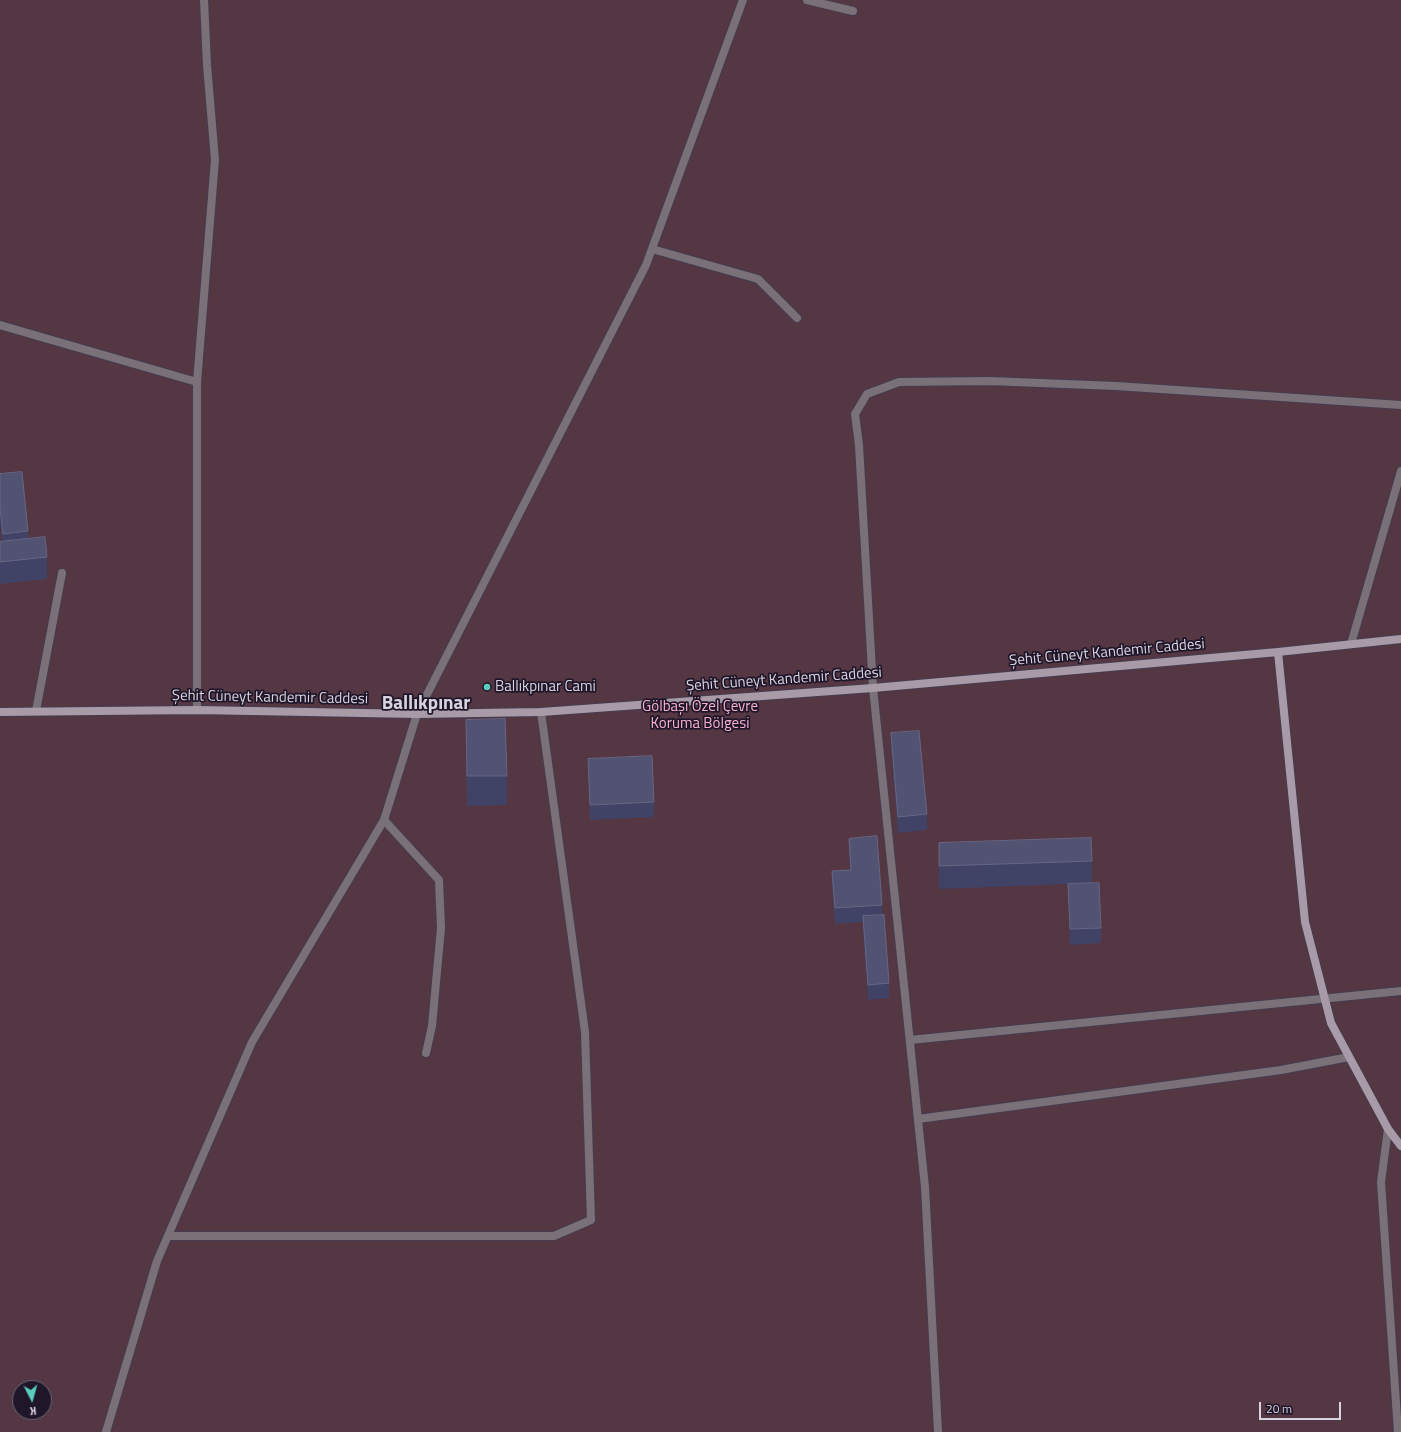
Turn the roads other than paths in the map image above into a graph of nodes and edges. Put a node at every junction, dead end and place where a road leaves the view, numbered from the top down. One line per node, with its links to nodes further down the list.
1 (204, 0): 8 (street)
2 (742, 0): 5 (street)
3 (807, 0): 4 (street)
4 (853, 11)
5 (652, 249): 6 (street); 20 (street)
6 (797, 318)
7 (0, 325): 8 (street)
8 (197, 382): 16 (street)
9 (1401, 405): 15 (street)
10 (1401, 471): 13 (street)
11 (62, 573): 17 (street)
12 (1401, 639): 13 (street, Şehit Cüneyt Kandemir Caddesi)
13 (1351, 644): 14 (street, Şehit Cüneyt Kandemir Caddesi)
14 (1278, 652): 15 (street, Şehit Cüneyt Kandemir Caddesi); 23 (street)
15 (873, 688): 19 (street, Şehit Cüneyt Kandemir Caddesi); 24 (street)
16 (197, 710): 17 (street, Şehit Cüneyt Kandemir Caddesi); 20 (street, Şehit Cüneyt Kandemir Caddesi)
17 (36, 711): 18 (street, Şehit Cüneyt Kandemir Caddesi)
18 (0, 712)
19 (541, 712): 20 (street, Şehit Cüneyt Kandemir Caddesi); 30 (street)
20 (417, 714): 21 (street)
21 (384, 820): 25 (street); 30 (street)
22 (1401, 991): 23 (street)
23 (1325, 999): 24 (street); 26 (street)
24 (910, 1040): 27 (street)
25 (426, 1053)
26 (1349, 1057): 27 (street); 28 (street)
27 (918, 1119): 32 (street)
28 (1388, 1128): 29 (street); 33 (street)
29 (1401, 1146)
30 (168, 1236): 31 (street)
31 (106, 1432)
32 (938, 1432)
33 (1398, 1432)

